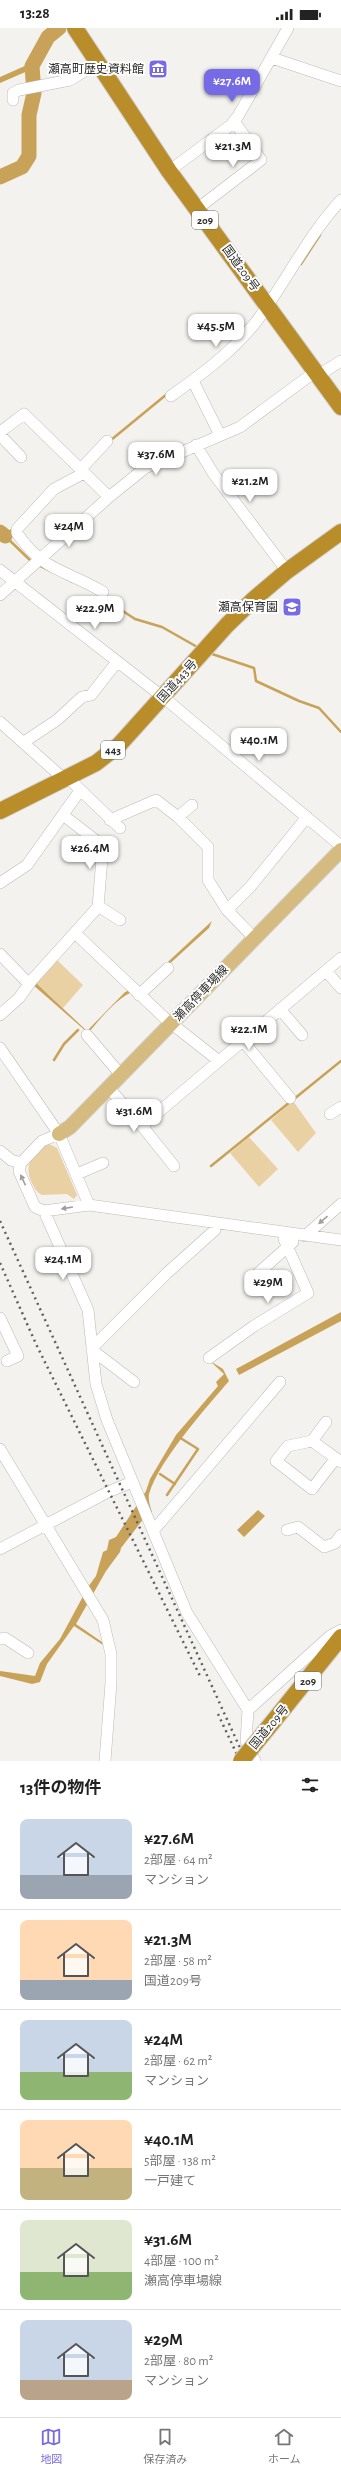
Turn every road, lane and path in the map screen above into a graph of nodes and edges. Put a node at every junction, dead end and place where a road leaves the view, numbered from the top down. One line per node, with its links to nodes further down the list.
1 (75, 28): 4 (highway, 国道209号 / 209)
2 (288, 28): 3 (street)
3 (272, 58): 5 (street); 7 (street)
4 (99, 62): 6 (street); 8 (highway, 国道209号 / 209)
5 (341, 81)
6 (13, 100)
7 (234, 121): 8 (street); 10 (street)
8 (169, 171): 10 (highway, 国道209号 / 209)
9 (341, 200): 11 (street)
10 (197, 209): 11 (highway, 国道209号 / 209)
11 (268, 304): 13 (highway, 国道209号 / 209); 14 (street)
12 (341, 361): 13 (street)
13 (318, 373): 16 (highway, 国道209号 / 209); 18 (street)
14 (193, 381): 15 (street); 18 (street)
15 (171, 396)
16 (341, 407)
17 (0, 433): 21 (street); 22 (street)
18 (220, 435): 20 (street)
19 (107, 440): 22 (street)
20 (196, 445): 23 (street); 27 (street)
21 (21, 457)
22 (82, 471): 23 (street); 25 (street)
23 (109, 497): 25 (street)
24 (341, 532): 27 (highway, 国道443号 / 443)
25 (38, 559): 28 (street); 29 (street)
26 (0, 570): 28 (street)
27 (287, 571): 32 (highway, 国道443号 / 443)
28 (14, 581): 30 (street); 31 (street)
29 (103, 592)
30 (0, 595)
31 (118, 662): 32 (street); 34 (street)
32 (163, 697): 35 (highway, 国道443号 / 443); 41 (street)
33 (0, 722): 34 (street)
34 (24, 742): 35 (street)
35 (66, 779): 36 (street); 38 (highway, 国道443号 / 443)
36 (79, 792): 39 (street); 42 (street)
37 (192, 805): 40 (street)
38 (0, 811)
39 (63, 815): 46 (street); 47 (street)
40 (178, 817): 42 (street); 48 (street)
41 (307, 817): 44 (street); 48 (street)
42 (110, 820): 43 (street)
43 (120, 828)
44 (341, 846)
45 (341, 850): 51 (main road, 瀬高停車場線)
46 (0, 883)
47 (98, 906): 49 (street); 50 (street)
48 (227, 910): 51 (street)
49 (120, 920)
50 (76, 934): 56 (street); 58 (street)
51 (254, 939): 61 (main road, 瀬高停車場線)
52 (0, 954): 56 (street)
53 (341, 958): 55 (street)
54 (168, 968): 58 (street)
55 (326, 971): 57 (street); 59 (street)
56 (29, 984): 60 (street)
57 (341, 988)
58 (139, 995): 61 (street)
59 (280, 1010): 62 (street); 64 (street)
60 (0, 1016)
61 (171, 1024): 66 (street); 67 (main road, 瀬高停車場線)
62 (302, 1035)
63 (87, 1036): 67 (street)
64 (243, 1041): 66 (street); 69 (street)
65 (0, 1048): 73 (street)
66 (219, 1061): 72 (street)
67 (121, 1075): 68 (main road, 瀬高停車場線)
68 (108, 1088): 72 (street); 73 (main road, 瀬高停車場線)
69 (290, 1098)
70 (341, 1107): 71 (street)
71 (330, 1114)
72 (142, 1126): 77 (street)
73 (59, 1134): 75 (street); 78 (street)
74 (0, 1151): 75 (street)
75 (20, 1163): 81 (street, one-way to 75)
76 (103, 1163): 78 (street)
77 (174, 1166)
78 (77, 1174): 79 (street)
79 (89, 1204): 81 (street, one-way to 81); 83 (street)
80 (341, 1204): 83 (street, one-way to 83)
81 (44, 1211): 87 (street)
82 (215, 1230): 87 (street)
83 (305, 1236): 84 (street)
84 (341, 1240)
85 (256, 1275): 88 (street)
86 (0, 1318): 89 (street)
87 (92, 1349): 90 (street); 96 (street)
88 (209, 1358)
89 (7, 1360)
90 (134, 1382)
91 (280, 1382): 99 (street)
92 (326, 1422): 93 (street)
93 (312, 1441): 95 (street); 95 (street)
94 (0, 1449): 97 (street)
95 (338, 1460)
96 (132, 1482): 97 (street); 99 (street)
97 (46, 1525): 101 (street); 107 (street)
98 (287, 1530): 100 (street)
99 (153, 1531): 106 (street)
100 (341, 1535)
101 (0, 1549)
102 (341, 1630): 106 (street)
103 (341, 1637): 108 (highway, 国道209号 / 209, bridge)
104 (0, 1639): 105 (street)
105 (28, 1652)
106 (248, 1710): 109 (street)
107 (105, 1761)
108 (241, 1761)
109 (255, 1761)

